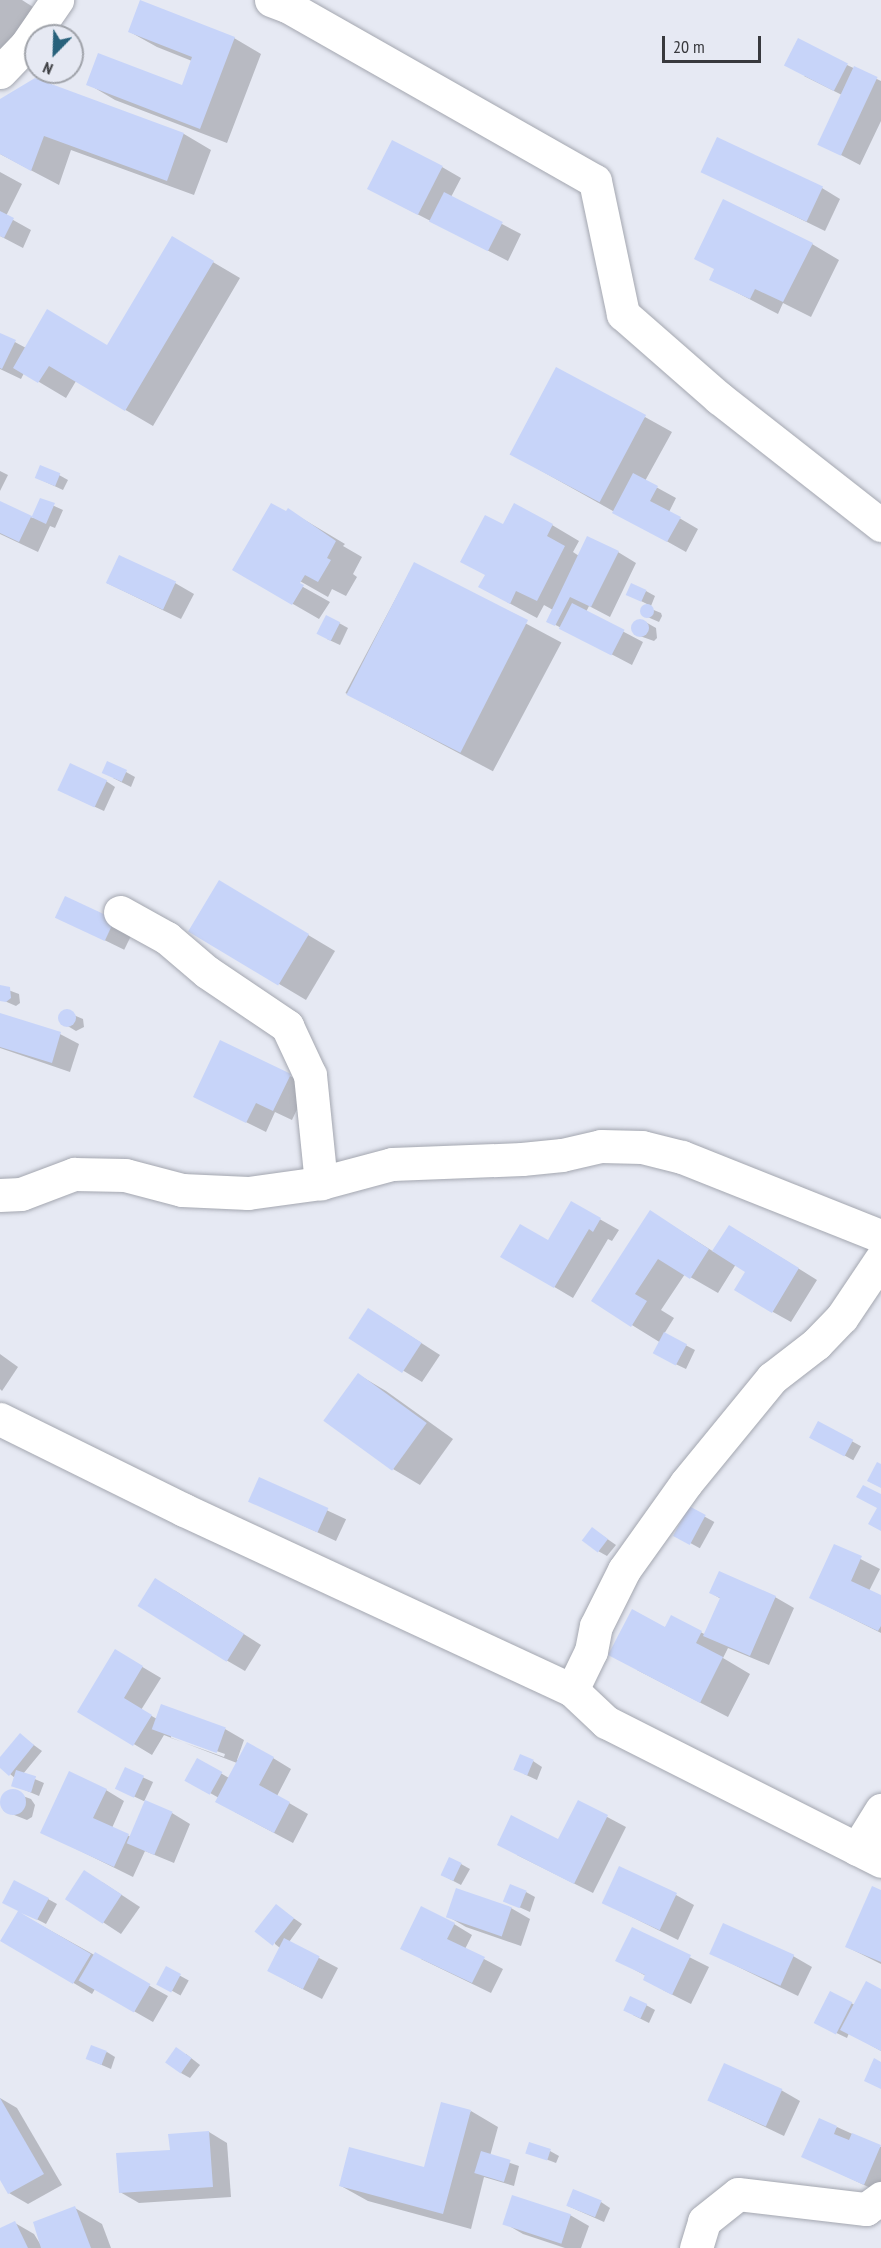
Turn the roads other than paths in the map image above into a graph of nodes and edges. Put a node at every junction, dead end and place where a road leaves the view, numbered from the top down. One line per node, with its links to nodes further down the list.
1 (57, 0): 3 (street)
2 (282, 2): 4 (street)
3 (0, 72)
4 (881, 525)
5 (120, 912): 6 (street)
6 (321, 1183): 7 (street); 8 (street)
7 (0, 1195)
8 (881, 1236)
9 (879, 1266): 11 (street)
10 (0, 1419): 11 (street)
11 (572, 1690): 13 (street)
12 (881, 1810): 13 (street)
13 (869, 1855)
14 (881, 2198): 15 (street)
15 (696, 2248)

